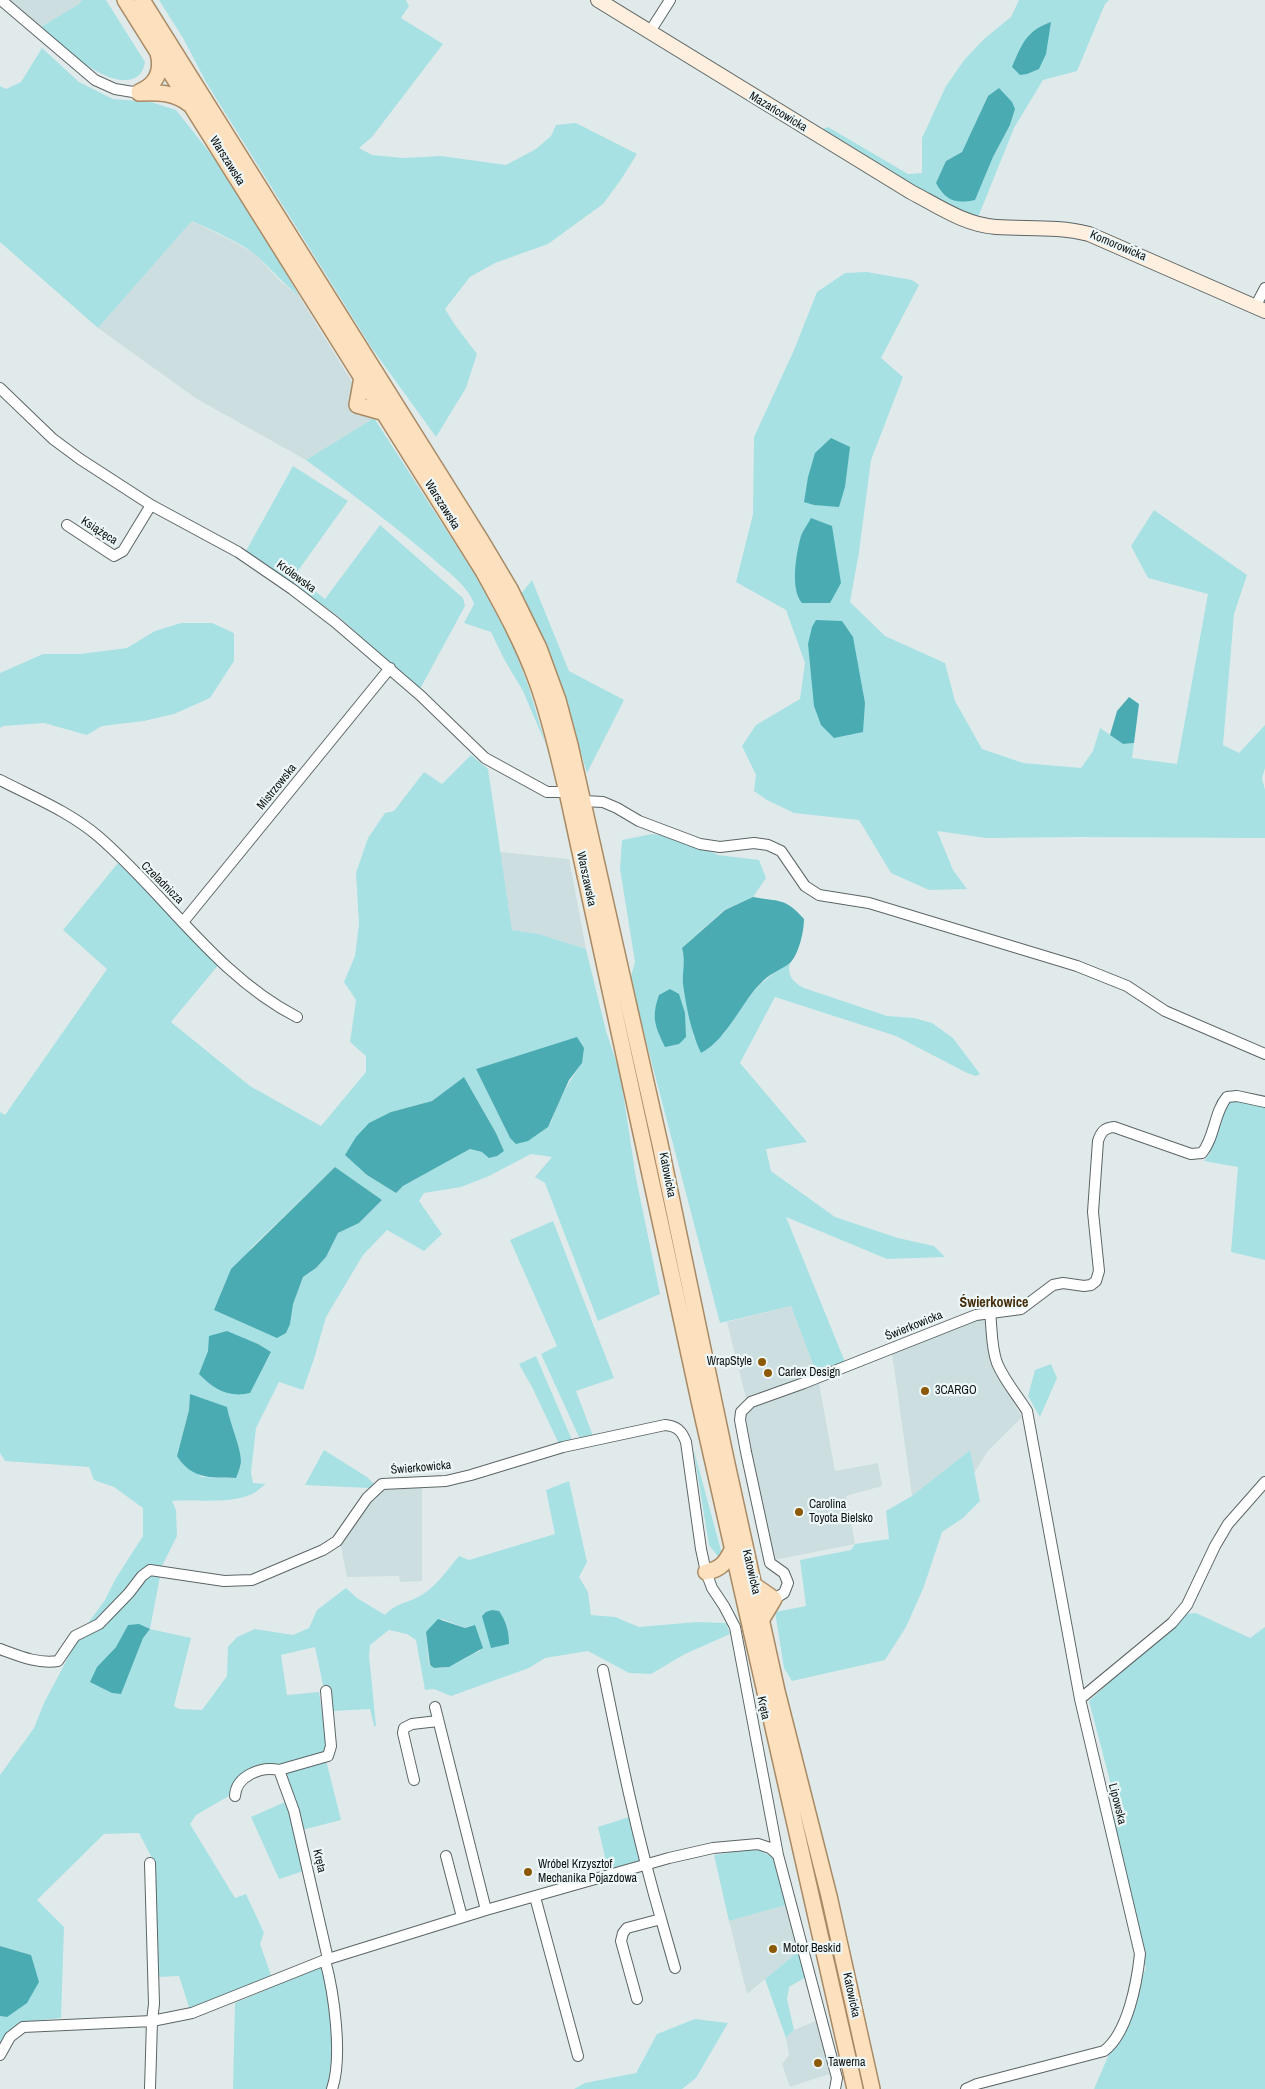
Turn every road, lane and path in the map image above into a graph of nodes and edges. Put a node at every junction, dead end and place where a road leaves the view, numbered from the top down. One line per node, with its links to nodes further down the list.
1 (1, 0): 8 (street)
2 (125, 0): 7 (main road, Warszawska)
3 (142, 0): 19 (main road, Warszawska)
4 (598, 0): 6 (street, Mazańcowicka)
5 (670, 0): 6 (street)
6 (649, 33): 10 (street, Mazańcowicka)
7 (155, 47): 8 (main road); 9 (main road, Warszawska)
8 (138, 92): 9 (main road)
9 (192, 107): 18 (main road, Warszawska)
10 (961, 219): 12 (street, Komorowicka)
11 (1265, 288): 12 (street)
12 (1260, 309)
13 (0, 388): 14 (street, Królewska)
14 (151, 505): 15 (street, Książęca); 16 (street, Królewska)
15 (67, 525)
16 (390, 668): 18 (street, Królewska); 20 (street, Mistrzowska)
17 (0, 780): 20 (street, Czeladnicza)
18 (567, 792): 24 (main road, Warszawska)
19 (583, 801): 22 (main road, Warszawska); 23 (street)
20 (183, 922): 21 (street, Czeladnicza)
21 (297, 1017)
22 (639, 1052): 30 (main road, Katowicka)
23 (1265, 1054)
24 (627, 1065): 28 (main road, Katowicka)
25 (1265, 1102): 26 (street, Świerkowicka)
26 (990, 1312): 31 (street, Świerkowicka); 36 (street, Lipowska)
27 (1265, 1482): 36 (street)
28 (733, 1548): 29 (main road); 60 (main road, Katowicka)
29 (706, 1572): 33 (street, Świerkowicka); 43 (street, Kręta)
30 (754, 1585): 31 (main road); 32 (main road, Katowicka)
31 (774, 1599): 32 (main road)
32 (762, 1619): 61 (main road, Katowicka)
33 (0, 1649)
34 (603, 1670): 45 (street)
35 (326, 1691): 39 (street)
36 (1080, 1699): 56 (street, Lipowska)
37 (435, 1707): 38 (street)
38 (438, 1721): 40 (street); 47 (street)
39 (279, 1770): 41 (street); 50 (street, Kręta)
40 (414, 1780)
41 (235, 1796)
42 (446, 1856): 48 (street)
43 (778, 1856): 45 (street); 59 (street, Kręta)
44 (150, 1863): 53 (street)
45 (646, 1866): 46 (street); 49 (street)
46 (535, 1897): 47 (street); 55 (street)
47 (486, 1910): 48 (street)
48 (462, 1917): 50 (street)
49 (661, 1919): 51 (street); 52 (street)
50 (327, 1960): 53 (street); 58 (street, Kręta)
51 (675, 1968)
52 (637, 1998)
53 (152, 2021): 54 (street); 57 (street)
54 (0, 2055)
55 (578, 2056)
56 (977, 2086): 62 (street, Lipowska)
57 (150, 2089)
58 (332, 2089)
59 (834, 2089)
60 (855, 2089)
61 (872, 2089)
62 (966, 2089)

